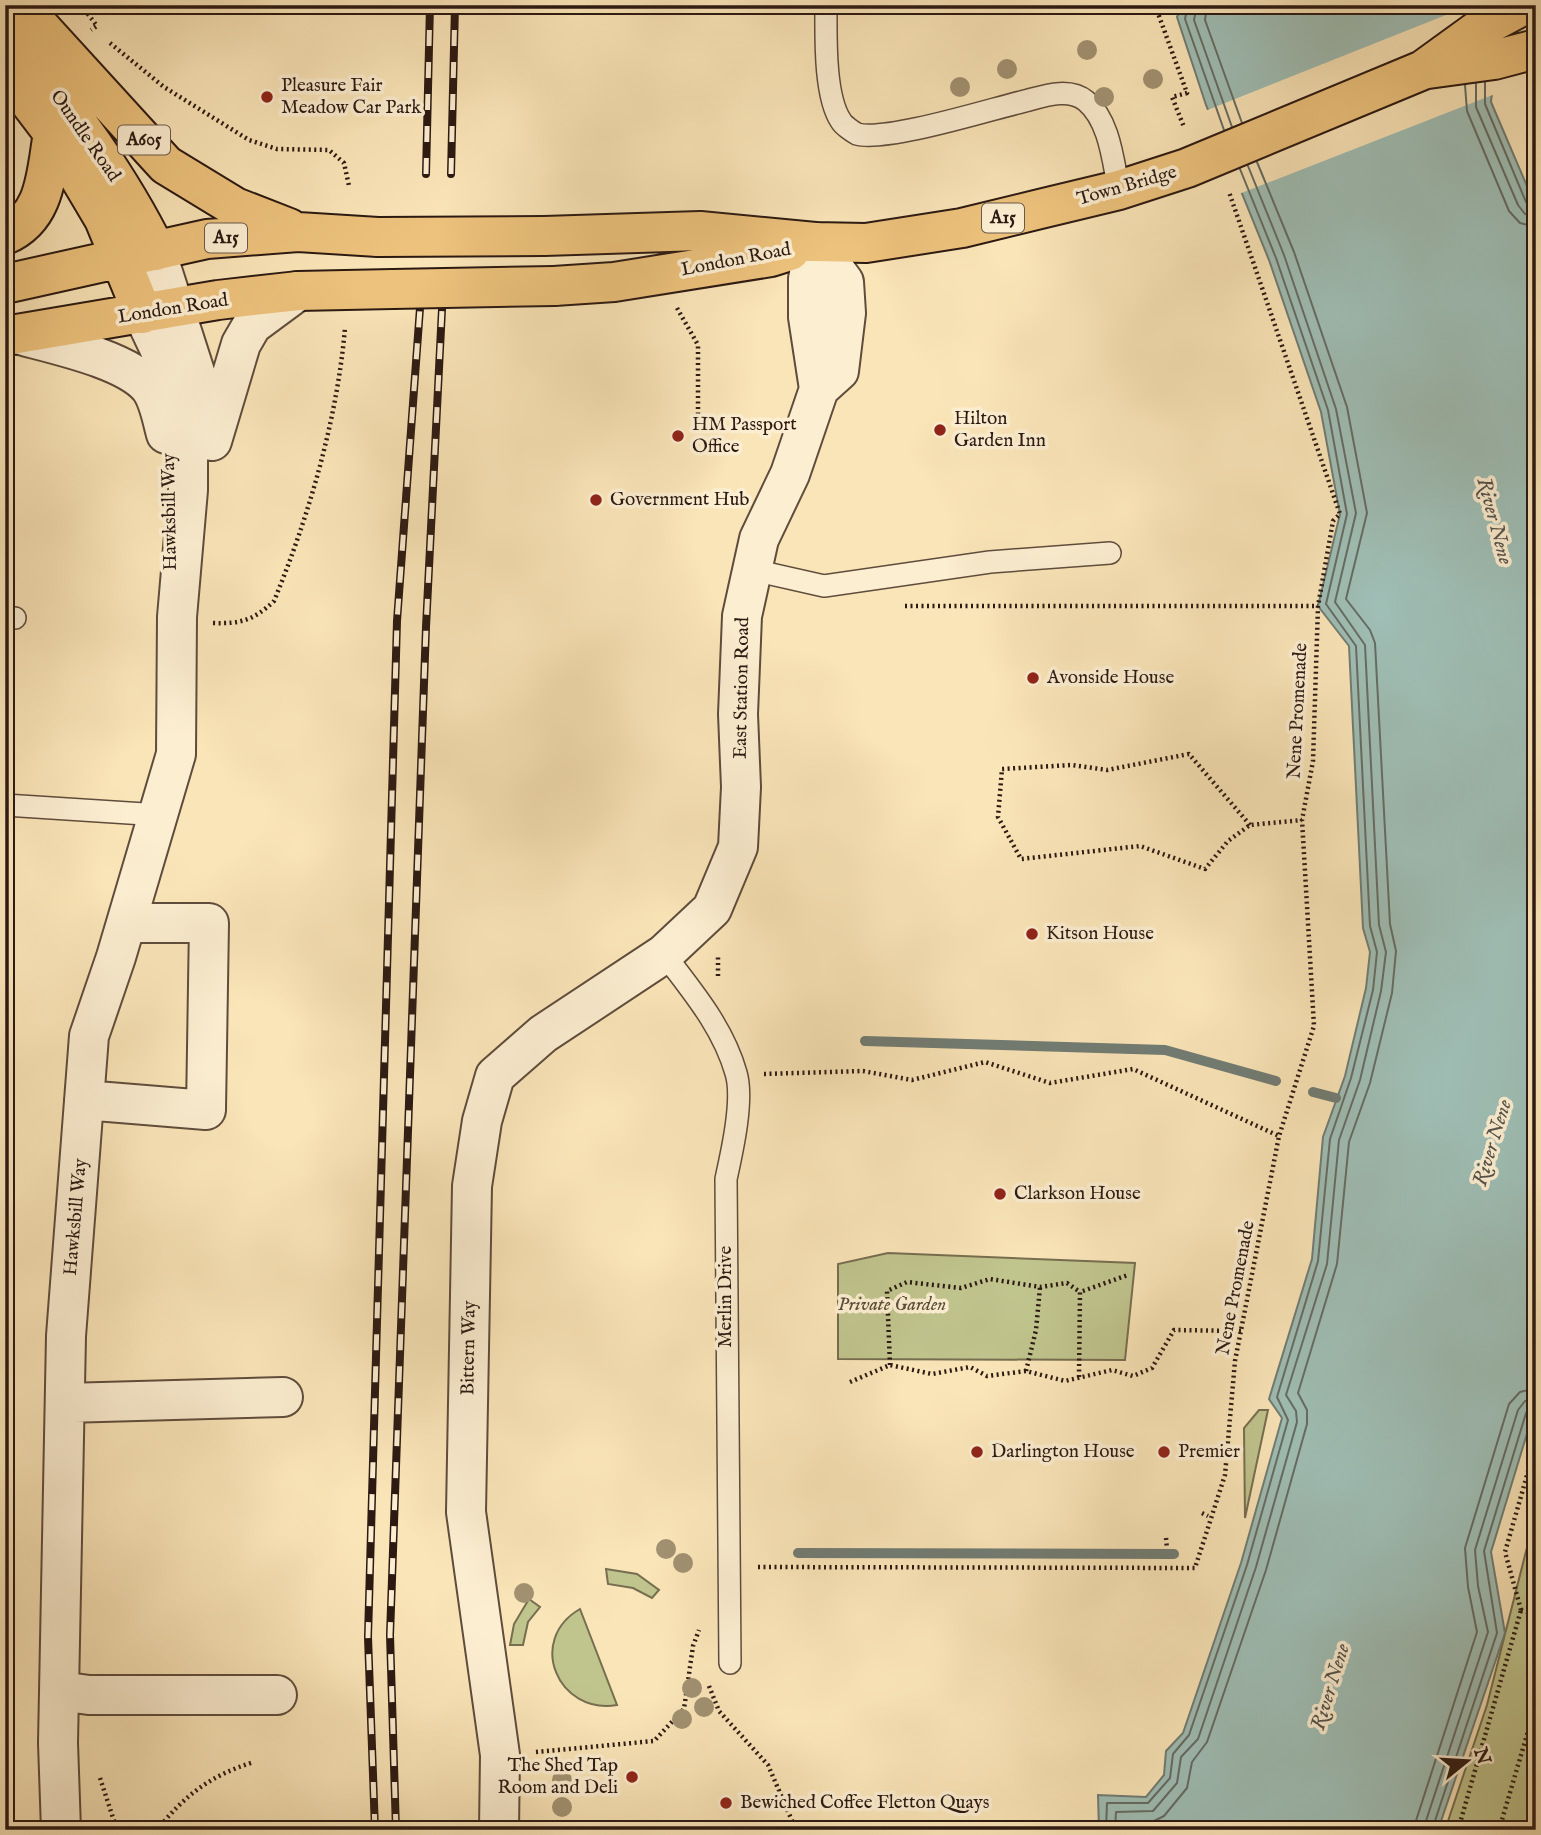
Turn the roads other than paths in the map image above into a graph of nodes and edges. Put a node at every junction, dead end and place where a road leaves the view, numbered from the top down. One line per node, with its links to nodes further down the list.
1 (20, 5): 10 (main road, Oundle Road / A605)
2 (826, 5): 9 (lane)
3 (1524, 5): 5 (main road, A15)
4 (5, 27): 13 (main road, Oundle Road / A605)
5 (1488, 44): 6 (main road, A15); 9 (main road, Town Bridge / A15)
6 (1536, 49)
7 (5, 70): 8 (main road, Oundle Road)
8 (53, 133): 11 (main road, Oundle Road); 13 (main road, Oundle Road)
9 (1119, 190): 12 (main road, Town Bridge / A15)
10 (298, 232): 12 (main road, London Road / A15, bridge); 13 (main road, London Road / A15)
11 (5, 235)
12 (815, 242): 15 (main road, London Road, bridge); 20 (street, East Station Road)
13 (138, 255): 14 (main road); 16 (street, Hawksbill Way)
14 (5, 284)
15 (298, 291): 16 (main road, London Road); 18 (street, Hawksbill Way)
16 (159, 311): 17 (main road, London Road); 18 (street, Hawksbill Way); 21 (street, Hawksbill Way)
17 (11, 335): 21 (street, Hawksbill Way)
18 (212, 441): 21 (street, Hawksbill Way)
19 (1110, 554): 20 (lane)
20 (753, 570): 25 (street, East Station Road)
21 (195, 620): 23 (street, Hawksbill Way)
22 (5, 805): 23 (lane)
23 (160, 815): 24 (street, Hawksbill Way)
24 (126, 923): 26 (street, Hawksbill Way); 26 (street)
25 (664, 954): 29 (lane, Merlin Drive); 33 (street, Bittern Way)
26 (85, 1100): 28 (street, Hawksbill Way)
27 (283, 1397): 28 (street)
28 (65, 1403): 30 (street, Hawksbill Way)
29 (730, 1663)
30 (60, 1691): 31 (street); 32 (street, Hawksbill Way)
31 (277, 1695)
32 (61, 1830)
33 (499, 1830)

